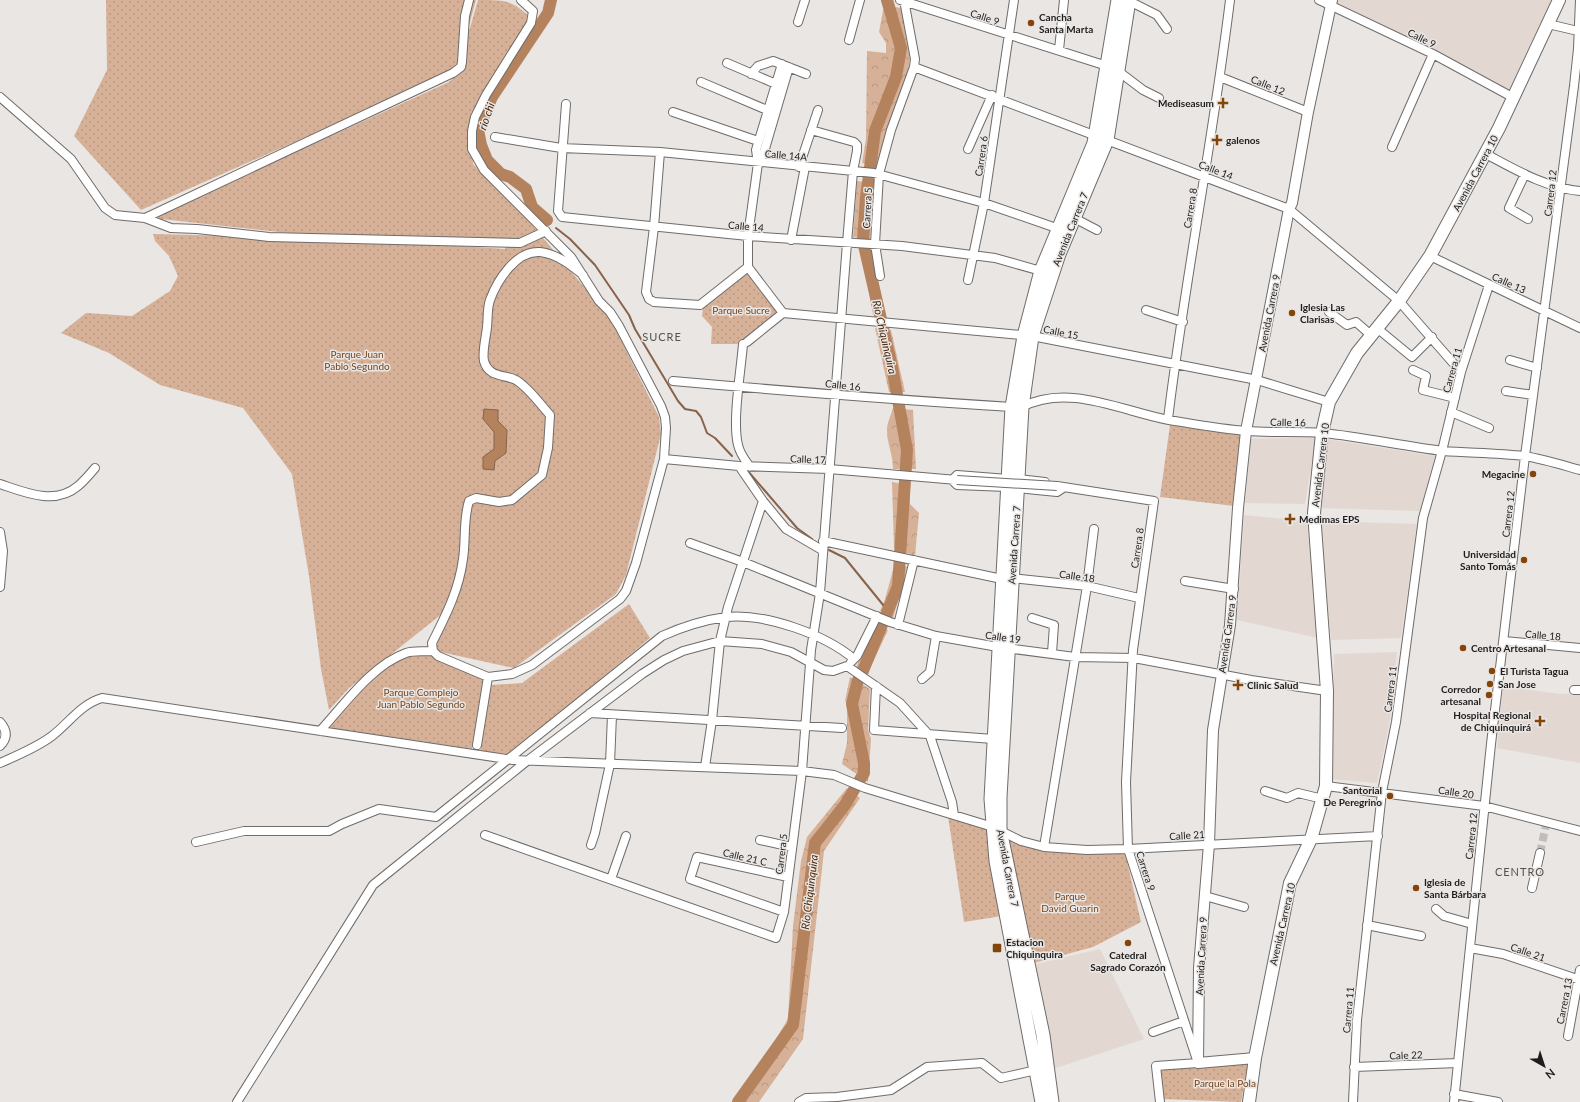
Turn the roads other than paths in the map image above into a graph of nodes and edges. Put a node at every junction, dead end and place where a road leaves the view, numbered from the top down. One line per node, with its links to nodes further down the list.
1 (469, 0): 59 (street)
2 (521, 0): 64 (street)
3 (805, 0): 13 (street)
4 (860, 0): 18 (street)
5 (1014, 0): 17 (street, Calle 9)
6 (1064, 0): 19 (street)
7 (1126, 0): 15 (street); 24 (main road, Avenida Carrera 7)
8 (1230, 0): 27 (street, Carrera 8)
9 (1559, 0): 14 (main road, Avenida Carrera 10)
10 (1580, 0): 16 (street, Carrera 12)
11 (902, 1): 17 (street, Calle 9); 23 (street)
12 (1327, 2): 20 (street, Calle 9); 38 (street, Avenida Carrera 9)
13 (798, 22)
14 (1548, 24): 16 (street); 34 (main road, Avenida Carrera 10)
15 (1167, 29)
16 (1578, 32): 30 (street, Carrera 12)
17 (1009, 35): 19 (street); 31 (street, Carrera 6)
18 (849, 40)
19 (1059, 50): 24 (street)
20 (1433, 54): 34 (street, Calle 9); 44 (street)
21 (727, 63): 25 (street)
22 (786, 66): 25 (street); 26 (street); 29 (street); 49 (street)
23 (914, 67): 31 (street, Calle 14); 52 (street, Carrera 5)
24 (1113, 68): 33 (street); 42 (main road, Avenida Carrera 7)
25 (751, 74): 29 (street)
26 (806, 74)
27 (1220, 77): 38 (street, Calle 12); 54 (street, Carrera 8)
28 (701, 82): 36 (street)
29 (776, 84): 36 (street)
30 (1577, 86): 55 (street, Carrera 12)
31 (996, 96): 42 (street, Calle 14); 46 (street); 57 (street, Carrera 6)
32 (0, 97): 59 (street)
33 (1159, 98)
34 (1514, 98): 48 (main road, Avenida Carrera 10)
35 (566, 104): 45 (street, Calle 14)
36 (768, 110): 43 (street)
37 (818, 110): 40 (street)
38 (1306, 111): 58 (street, Avenida Carrera 9)
39 (673, 112): 43 (street)
40 (811, 130): 50 (street); 51 (street, Carrera 5)
41 (495, 137): 45 (street, Calle 14A)
42 (1101, 138): 54 (street, Calle 14); 60 (main road, Avenida Carrera 7); 65 (main road, Avenida Carrera 7)
43 (758, 141): 49 (street)
44 (1392, 147)
45 (562, 148): 47 (street, Calle 14A); 62 (street, Calle 14)
46 (968, 149)
47 (660, 152): 49 (street, Calle 14A); 62 (street)
48 (1486, 154): 53 (street); 71 (main road, Avenida Carrera 10)
49 (758, 163): 50 (street, Calle 14A); 66 (street)
50 (802, 167): 51 (street, Calle 14A); 67 (street)
51 (853, 171): 52 (street, Calle 14A); 68 (street, Carrera 5)
52 (877, 173): 57 (street, Calle 14A); 69 (street, Carrera 5)
53 (1525, 174): 55 (street); 61 (street)
54 (1205, 176): 58 (street, Calle 14); 84 (street, Carrera 8)
55 (1560, 189): 56 (street); 80 (street, Carrera 12)
56 (1580, 191)
57 (984, 203): 65 (street, Calle 14A); 70 (street, Carrera 6)
58 (1289, 209): 78 (street, Calle 14); 94 (street, Avenida Carrera 9)
59 (145, 218): 64 (street)
60 (1074, 218): 63 (street); 65 (main road, Avenida Carrera 7)
61 (1528, 219)
62 (654, 227): 66 (street, Calle 14); 72 (street)
63 (1097, 230)
64 (546, 231): 74 (street)
65 (1063, 231): 73 (main road, Avenida Carrera 7); 87 (main road, Avenida Carrera 7)
66 (748, 236): 67 (street, Calle 14); 72 (street)
67 (791, 240): 68 (street, Calle 14)
68 (847, 243): 69 (street, Calle 14); 83 (street, Carrera 5)
69 (872, 244): 70 (street, Calle 14); 75 (street, Carrera 5)
70 (973, 255): 73 (street, Calle 14); 76 (street, Carrera 6)
71 (1430, 256): 77 (street, Calle 13); 78 (main road, Avenida Carrera 10)
72 (748, 267): 82 (street)
73 (1041, 271): 87 (main road, Avenida Carrera 7)
74 (583, 275): 110 (street); 146 (street)
75 (880, 276)
76 (968, 280)
77 (1489, 286): 80 (street, Calle 13); 93 (street, Carrera 11)
78 (1399, 301): 86 (main road, Avenida Carrera 10); 88 (street, Calle 14)
79 (1146, 310): 84 (street)
80 (1545, 310): 85 (street, Calle 13); 91 (street, Carrera 12)
81 (1329, 312): 86 (street)
82 (783, 313): 83 (street, Calle 15); 96 (street)
83 (841, 319): 87 (street, Calle 15); 98 (street, Carrera 5)
84 (1183, 322): 90 (street, Carrera 8)
85 (1580, 328)
86 (1375, 332): 88 (street); 101 (main road, Avenida Carrera 10)
87 (1028, 336): 90 (street, Calle 15); 102 (main road, Avenida Carrera 7)
88 (1432, 336): 93 (street, Calle 14)
89 (1510, 360): 91 (street)
90 (1175, 364): 94 (street, Calle 15); 104 (street, Carrera 8)
91 (1536, 368): 99 (street, Carrera 12)
92 (1413, 370): 100 (street)
93 (1461, 372): 100 (street, Carrera 11)
94 (1257, 380): 101 (street, Calle 15); 106 (street, Avenida Carrera 9)
95 (673, 381): 96 (street, Calle 16)
96 (739, 387): 98 (street, Calle 16); 112 (street)
97 (1506, 390): 99 (street)
98 (835, 393): 102 (street, Calle 16); 114 (street, Carrera 5)
99 (1533, 395): 109 (street, Carrera 12)
100 (1455, 398): 103 (street, Carrera 11)
101 (1329, 402): 107 (main road, Avenida Carrera 10)
102 (1017, 407): 104 (street, Calle 16); 117 (main road, Avenida Carrera 7)
103 (1451, 412): 105 (street); 108 (street, Carrera 11)
104 (1168, 419): 106 (street, Calle 16)
105 (1489, 428)
106 (1246, 431): 107 (street, Calle 16); 133 (street, Avenida Carrera 9)
107 (1322, 433): 108 (street, Calle 16); 157 (main road, Avenida Carrera 10)
108 (1442, 451): 109 (street, Calle 16); 177 (street, Carrera 11)
109 (1525, 456): 115 (street, Calle 16); 143 (street, Carrera 12)
110 (664, 459): 111 (street, Calle 17); 154 (street)
111 (739, 466): 112 (street, Calle 17); 121 (street)
112 (750, 467): 114 (street, Calle 17)
113 (95, 468): 118 (street)
114 (829, 469): 116 (street, Calle 17); 124 (street, Carrera 5)
115 (1580, 470)
116 (955, 480): 117 (street, Calle 17); 119 (street, Calle 17, bridge)
117 (1013, 483): 119 (street, Calle 17); 129 (main road, Avenida Carrera 7)
118 (0, 484)
119 (1060, 487): 120 (street, Calle 17)
120 (1154, 500): 135 (street, Carrera 8)
121 (763, 501): 126 (street); 128 (street)
122 (1094, 529): 131 (street)
123 (0, 532): 132 (street)
124 (823, 541): 126 (street, Carrera 5); 127 (street, Calle 18)
125 (690, 543): 128 (street, Calle 19)
126 (822, 550): 134 (street, Carrera 5)
127 (911, 559): 129 (street, Calle 18); 139 (street)
128 (743, 562): 134 (street, Calle 19); 136 (street)
129 (1007, 578): 131 (street, Calle 18); 144 (main road, Avenida Carrera 7)
130 (1185, 581): 133 (street)
131 (1087, 586): 135 (street, Calle 18); 148 (street)
132 (0, 587)
133 (1234, 589): 153 (street, Avenida Carrera 9)
134 (820, 593): 137 (street, Calle 19); 140 (street, Carrera 5)
135 (1139, 598): 149 (street, Carrera 9)
136 (727, 617): 140 (street); 142 (street); 169 (street)
137 (878, 617): 139 (street, Calle 19); 150 (street)
138 (1032, 618): 147 (street)
139 (894, 623): 141 (street, Calle 19)
140 (814, 634): 150 (street); 151 (street, Carrera 5)
141 (936, 636): 144 (street, Calle 19); 155 (street)
142 (720, 641): 151 (street); 158 (street); 160 (street)
143 (1504, 641): 145 (street, Calle 18); 179 (street, Carrera 12)
144 (1003, 647): 147 (street, Calle 19); 166 (main road, Avenida Carrera 7); 181 (main road, Avenida Carrera 7)
145 (1580, 648)
146 (433, 651): 154 (street); 164 (street)
147 (1052, 653): 148 (street, Calle 19)
148 (1075, 657): 149 (street, Calle 19); 192 (street)
149 (1134, 658): 153 (street, Calle 19); 193 (street, Carrera 9)
150 (854, 659): 152 (street)
151 (810, 662): 152 (street); 162 (street, Carrera 5)
152 (851, 669): 156 (street)
153 (1221, 673): 157 (street, Calle 19); 189 (street, Avenida Carrera 9)
154 (488, 677): 167 (street)
155 (922, 679)
156 (876, 686): 165 (street); 165 (street)
157 (1327, 691): 175 (main road, Avenida Carrera 10)
158 (590, 713): 159 (street); 170 (street)
159 (612, 715): 160 (street); 172 (street)
160 (712, 720): 162 (street); 173 (street)
161 (0, 722): 168 (street)
162 (806, 725): 163 (street); 174 (street, Carrera 5)
163 (842, 728)
164 (320, 731): 169 (street, Calle 21); 171 (street, Calle 21)
165 (930, 736): 166 (street); 180 (street)
166 (994, 739): 181 (main road, Avenida Carrera 7)
167 (477, 745)
168 (0, 746)
169 (509, 760): 170 (street, Calle 21); 188 (street)
170 (527, 761): 172 (street, Calle 21); 219 (street)
171 (0, 763)
172 (610, 764): 173 (street, Calle 21); 190 (street)
173 (705, 767): 174 (street, Calle 21)
174 (802, 772): 180 (street, Calle 21); 191 (street, Carrera 5)
175 (1326, 786): 177 (street, Calle 20); 178 (main road, Avenida Carrera 10)
176 (1265, 791): 178 (street)
177 (1382, 792): 179 (street, Calle 20); 185 (street, Carrera 11)
178 (1322, 799): 186 (main road, Avenida Carrera 10)
179 (1484, 806): 182 (street, Calle 20); 202 (street, Carrera 12)
180 (954, 815): 181 (street, Calle 21)
181 (996, 829): 192 (street, Calle 21); 215 (main road, Avenida Carrera 7); 223 (main road, Avenida Carrera 7)
182 (1580, 831)
183 (485, 835): 196 (street)
184 (626, 836): 196 (street)
185 (1378, 836): 186 (street, Calle 21); 203 (street, Carrera 11)
186 (1311, 839): 189 (street, Calle 21); 211 (main road, Avenida Carrera 10)
187 (760, 840): 191 (street)
188 (196, 842)
189 (1209, 844): 193 (street, Calle 21); 198 (street, Avenida Carrera 9)
190 (591, 845)
191 (792, 847): 195 (street, Carrera 5)
192 (1044, 847): 193 (street, Calle 21)
193 (1128, 849): 208 (street, Carrera 9)
194 (1540, 853): 197 (street)
195 (788, 877): 201 (street, Carrera 5); 201 (street, Calle 21 C)
196 (610, 879): 201 (street, Carrera 5)
197 (1532, 888)
198 (1205, 896): 199 (street); 212 (street, Avenida Carrera 9)
199 (1244, 907)
200 (1436, 909): 202 (street)
201 (784, 912)
202 (1472, 924): 205 (street, Carrera 12)
203 (1367, 925): 204 (street); 214 (street, Carrera 11)
204 (1421, 936)
205 (1470, 948): 207 (street, Calle 21); 213 (street, Carrera 12)
206 (1580, 970): 207 (street, Carrera 13)
207 (1579, 980): 210 (street, Carrera 13)
208 (1184, 1021): 209 (street); 212 (street, Carrera 9)
209 (1153, 1032)
210 (1568, 1036)
211 (1255, 1058): 212 (street); 225 (main road, Avenida Carrera 10)
212 (1198, 1063): 224 (street)
213 (1458, 1063): 214 (street, Cale 22); 217 (street, Carrera 12)
214 (1354, 1067): 226 (street, Carrera 11)
215 (1036, 1070): 216 (street); 222 (main road, Avenida Carrera 7)
216 (874, 1093): 218 (street); 221 (street)
217 (1454, 1098): 227 (street)
218 (838, 1100): 220 (street)
219 (237, 1102)
220 (799, 1102)
221 (874, 1102)
222 (1042, 1102)
223 (1052, 1102)
224 (1160, 1102)
225 (1249, 1102)
226 (1353, 1102)
227 (1498, 1102)

